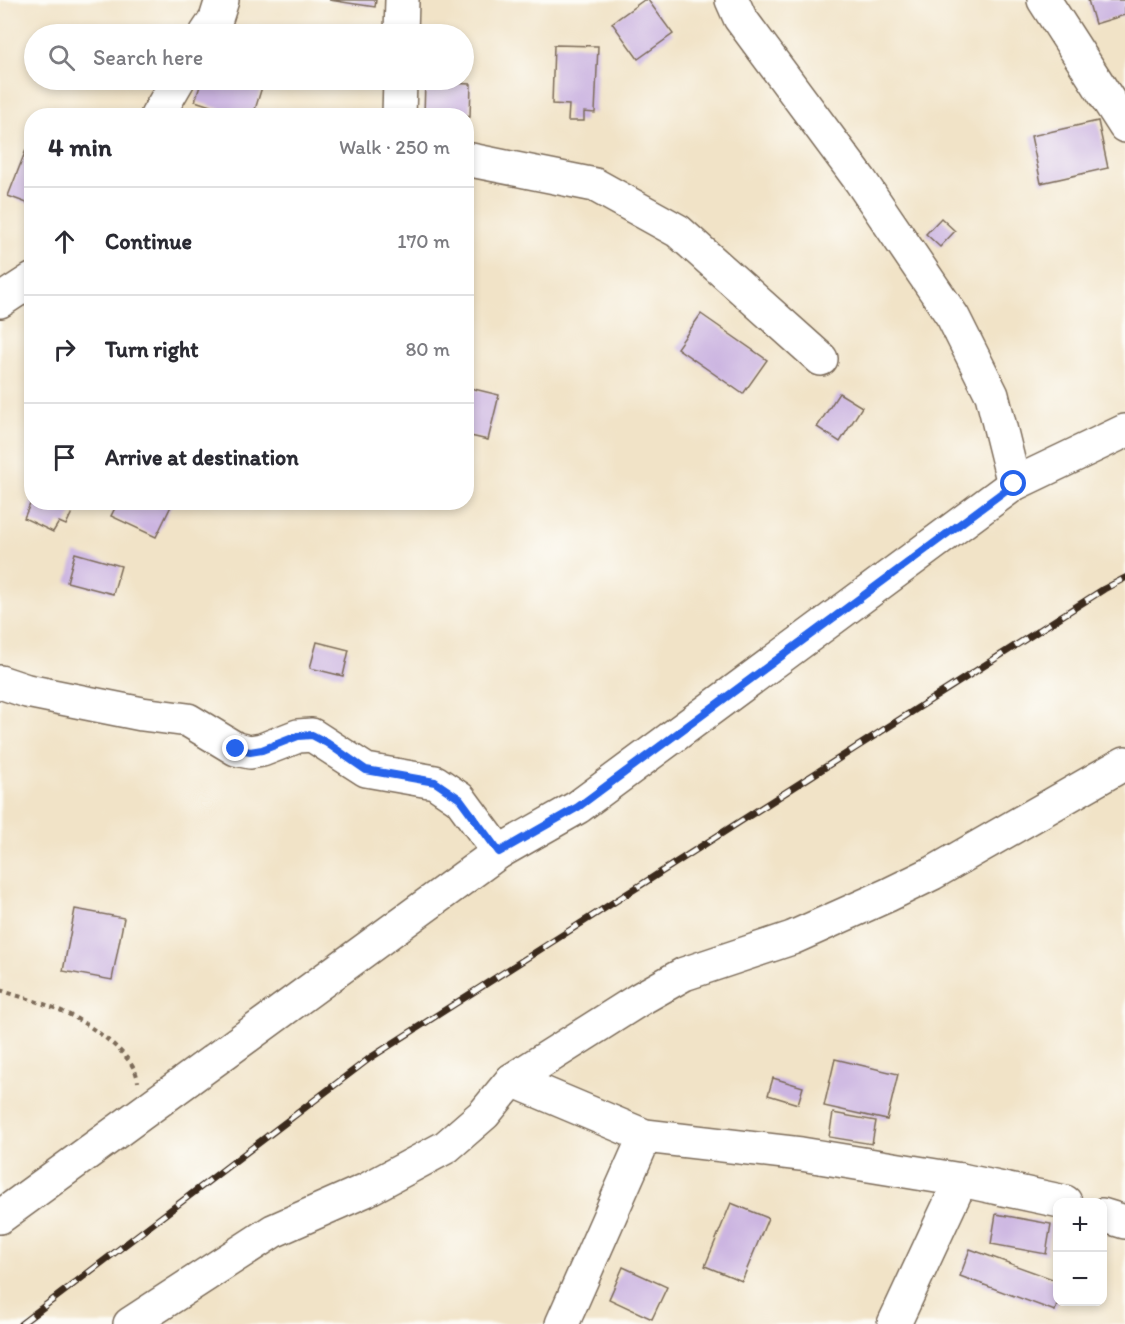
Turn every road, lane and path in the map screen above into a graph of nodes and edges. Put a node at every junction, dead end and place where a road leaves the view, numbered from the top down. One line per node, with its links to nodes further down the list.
1 (222, 0): 5 (street)
2 (402, 0): 6 (street)
3 (732, 0): 17 (street)
4 (1044, 0): 11 (street)
5 (213, 24)
6 (401, 24)
7 (172, 90): 9 (street)
8 (400, 90): 10 (street)
9 (162, 108)
10 (399, 108)
11 (1125, 126)
12 (474, 161): 15 (street)
13 (24, 285): 14 (street)
14 (0, 301)
15 (821, 359)
16 (1125, 431): 17 (street)
17 (1014, 484): 20 (street)
18 (0, 682): 20 (street)
19 (1125, 763): 22 (street)
20 (499, 852): 23 (street)
21 (0, 990): 23 (path)
22 (512, 1080): 24 (street); 30 (street)
23 (140, 1113): 27 (street)
24 (645, 1136): 25 (street); 31 (street)
25 (961, 1180): 26 (street); 32 (street)
26 (1053, 1200)
27 (0, 1217)
28 (1107, 1217): 29 (street)
29 (1125, 1222)
30 (130, 1324)
31 (562, 1324)
32 (894, 1324)

